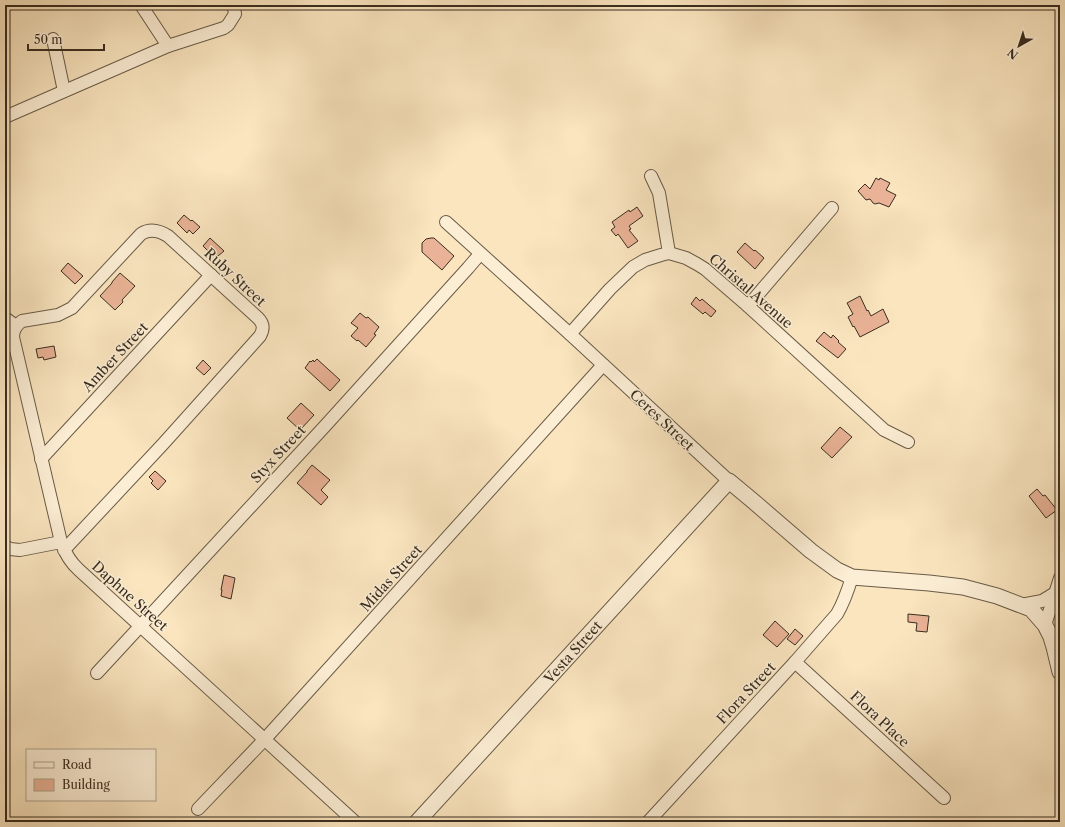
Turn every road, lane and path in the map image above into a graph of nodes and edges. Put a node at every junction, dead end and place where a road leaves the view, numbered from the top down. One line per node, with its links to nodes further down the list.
1 (141, 5): 4 (street)
2 (234, 9): 4 (street)
3 (53, 39): 5 (street)
4 (168, 46): 5 (street)
5 (64, 91): 6 (street)
6 (5, 117)
7 (651, 176): 10 (street)
8 (832, 208): 13 (street)
9 (446, 222): 11 (street, Ceres Street)
10 (669, 253): 13 (street, Christal Avenue); 16 (street)
11 (480, 254): 16 (street, Ceres Street); 28 (street, Styx Street)
12 (211, 275): 15 (street, Ruby Street); 19 (street, Amber Street); 22 (street, Ruby Street)
13 (748, 306): 18 (street, Christal Avenue)
14 (5, 318): 15 (street)
15 (19, 324): 19 (street, Daphne Street)
16 (570, 334): 17 (street, Ceres Street)
17 (603, 365): 20 (street, Ceres Street); 32 (street, Midas Street)
18 (908, 442)
19 (41, 459): 22 (street, Daphne Street)
20 (729, 481): 23 (street, Ceres Street); 36 (street, Vesta Street)
21 (5, 546): 22 (street)
22 (62, 546): 28 (street, Daphne Street)
23 (852, 577): 26 (street); 29 (street, Flora Street)
24 (1060, 578): 25 (street)
25 (1055, 593): 26 (street); 27 (street)
26 (1021, 605): 27 (street)
27 (1045, 624): 30 (street)
28 (141, 626): 31 (street, Styx Street); 32 (street, Daphne Street)
29 (795, 662): 33 (street, Flora Place); 37 (street, Flora Street)
30 (1060, 672)
31 (97, 673)
32 (265, 740): 34 (street, Midas Street); 35 (street, Daphne Street)
33 (944, 798)
34 (198, 809)
35 (355, 822)
36 (417, 822)
37 (648, 822)

